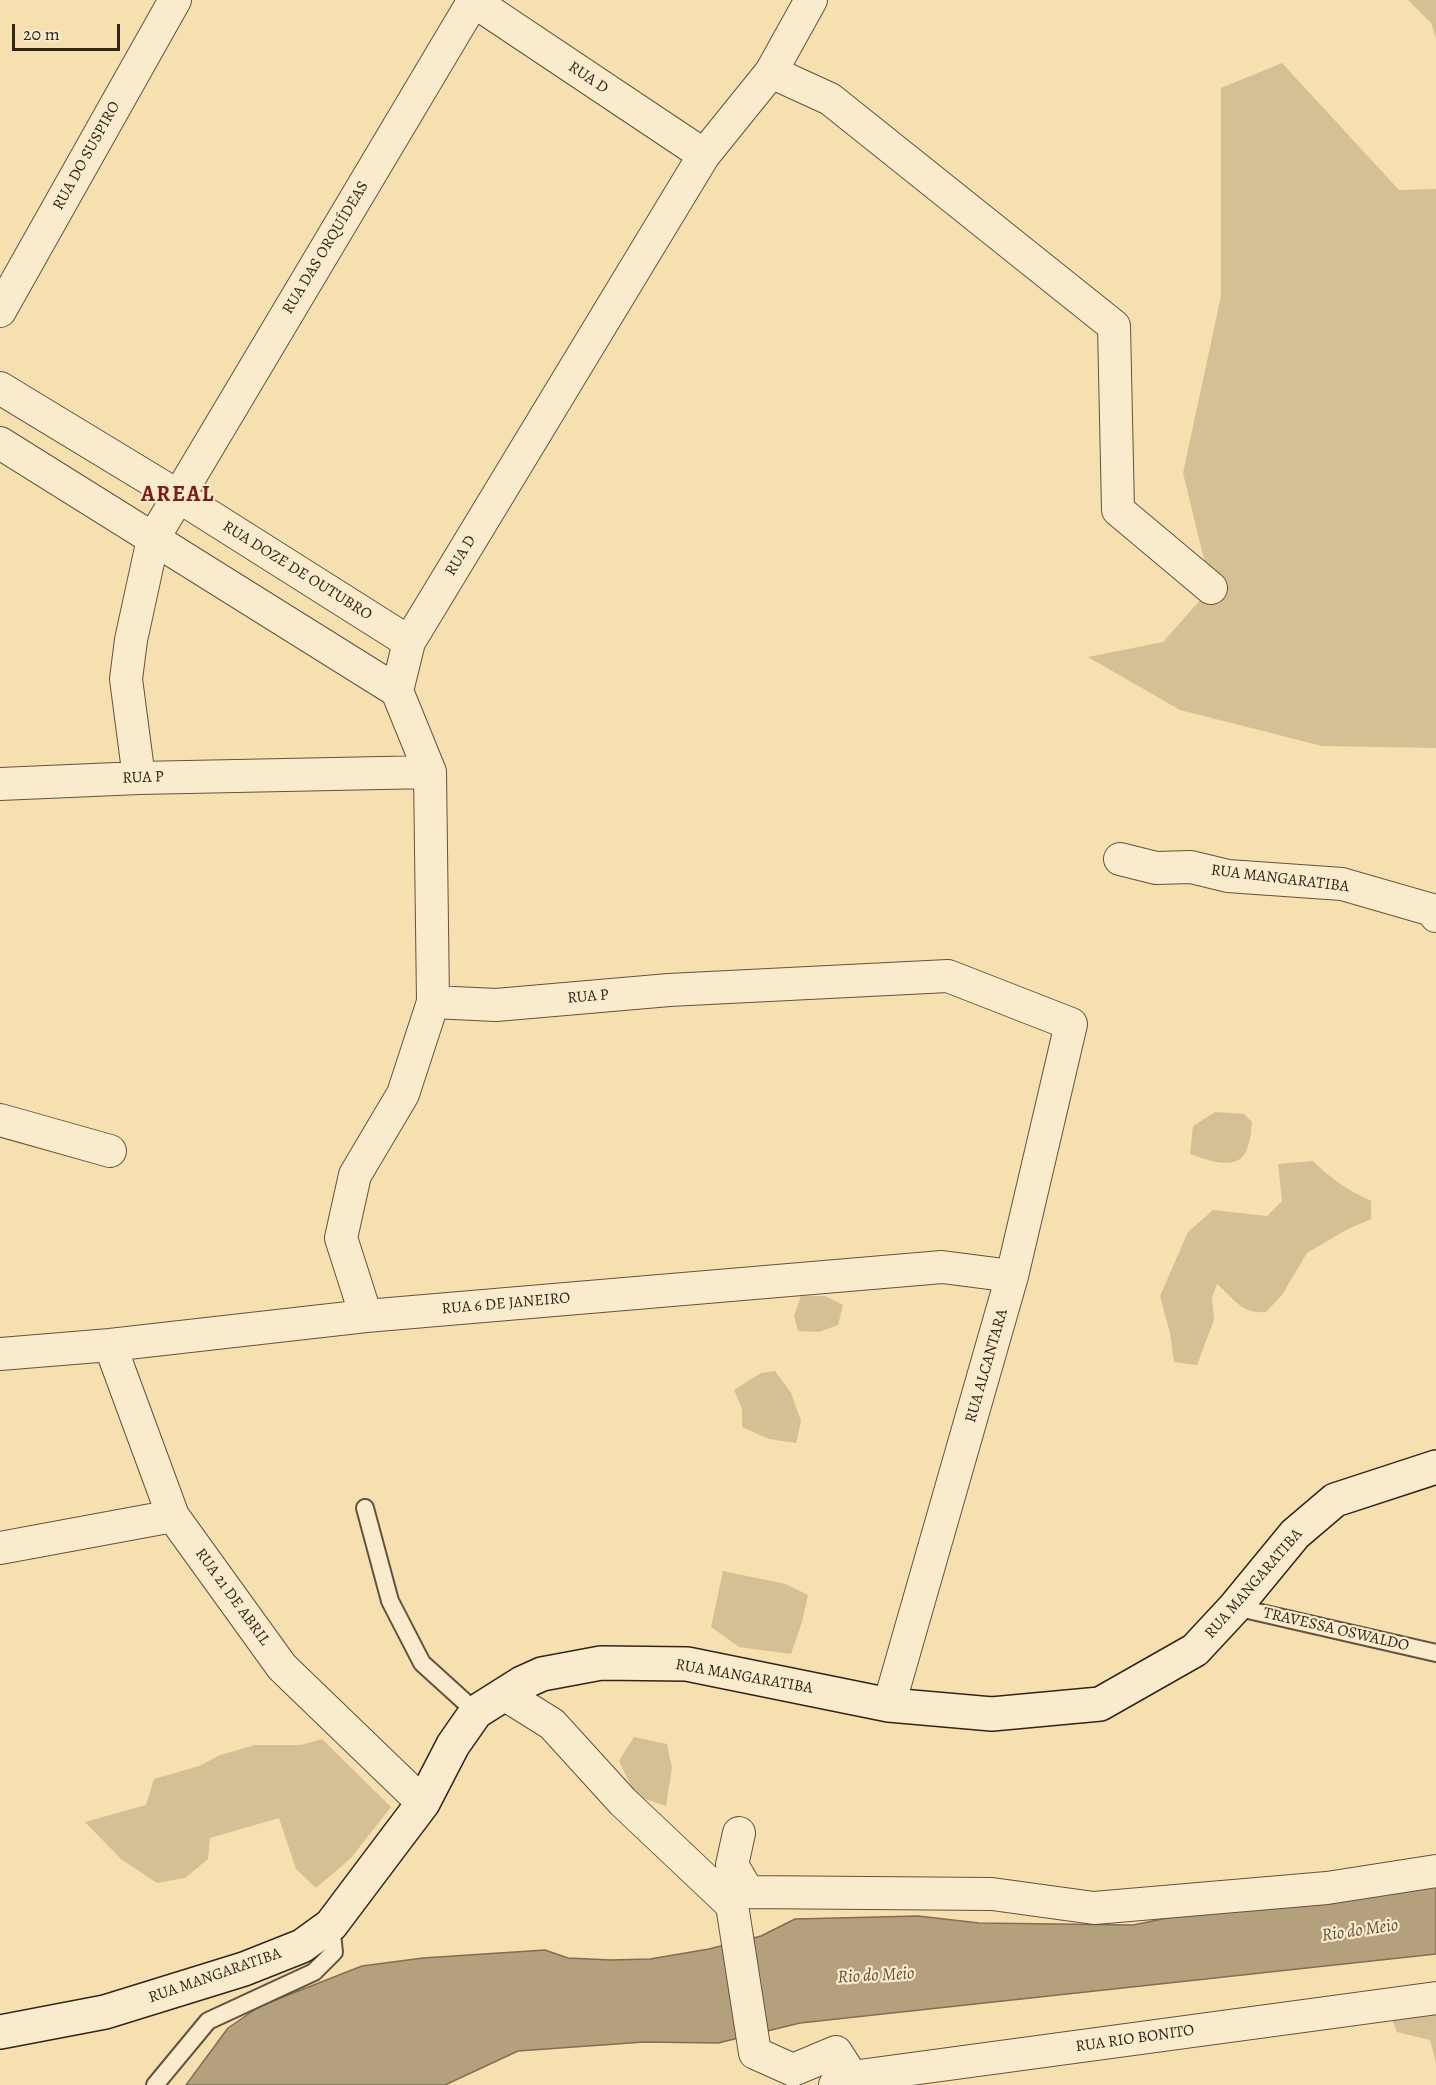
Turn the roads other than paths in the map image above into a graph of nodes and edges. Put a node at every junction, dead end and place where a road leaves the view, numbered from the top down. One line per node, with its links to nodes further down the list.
1 (175, 0): 6 (street, RUA DO SUSPIRO)
2 (473, 0): 5 (street, RUA D); 9 (street, RUA DAS ORQUÍDEAS)
3 (811, 0): 4 (street, RUA D)
4 (771, 72): 5 (street, RUA D); 11 (street)
5 (704, 155): 12 (street, RUA D)
6 (0, 311)
7 (0, 388): 9 (street, RUA DOZE DE OUTUBRO)
8 (0, 443): 10 (street)
9 (178, 496): 10 (street, RUA DAS ORQUÍDEAS); 12 (street, RUA DOZE DE OUTUBRO)
10 (153, 539): 13 (street); 15 (street, RUA DAS ORQUÍDEAS)
11 (1211, 588)
12 (409, 642): 13 (street, RUA D)
13 (397, 691): 14 (street)
14 (430, 772): 15 (street, RUA P); 19 (street)
15 (138, 778): 16 (street, RUA P)
16 (0, 784)
17 (1120, 859): 18 (street, RUA MANGARATIBA)
18 (1436, 916)
19 (433, 1002): 20 (street, RUA P); 24 (street)
20 (1071, 1024): 23 (street, RUA ALCANTARA)
21 (0, 1120): 22 (street)
22 (110, 1151)
23 (1012, 1276): 24 (street, RUA 6 DE JANEIRO); 34 (street, RUA ALCANTARA)
24 (366, 1316): 25 (street, RUA 6 DE JANEIRO)
25 (110, 1345): 26 (street, RUA 6 DE JANEIRO); 29 (street, RUA 21 DE ABRIL)
26 (0, 1354)
27 (1436, 1467): 31 (main road, RUA MANGARATIBA)
28 (365, 1508): 35 (lane)
29 (173, 1516): 30 (street); 36 (street, RUA 21 DE ABRIL)
30 (0, 1548)
31 (1235, 1607): 32 (lane, TRAVESSA OSWALDO); 34 (main road, RUA MANGARATIBA)
32 (1436, 1653)
33 (504, 1694): 34 (main road, RUA MANGARATIBA); 35 (main road, RUA MANGARATIBA); 42 (street)
34 (889, 1705)
35 (476, 1712): 36 (main road, RUA MANGARATIBA)
36 (423, 1803): 39 (main road, RUA MANGARATIBA)
37 (739, 1833): 38 (street)
38 (1436, 1871)
39 (331, 1925): 41 (main road, RUA MANGARATIBA); 43 (lane)
40 (1436, 1998): 42 (street, RUA RIO BONITO)
41 (0, 2032)
42 (844, 2081)
43 (155, 2085)

